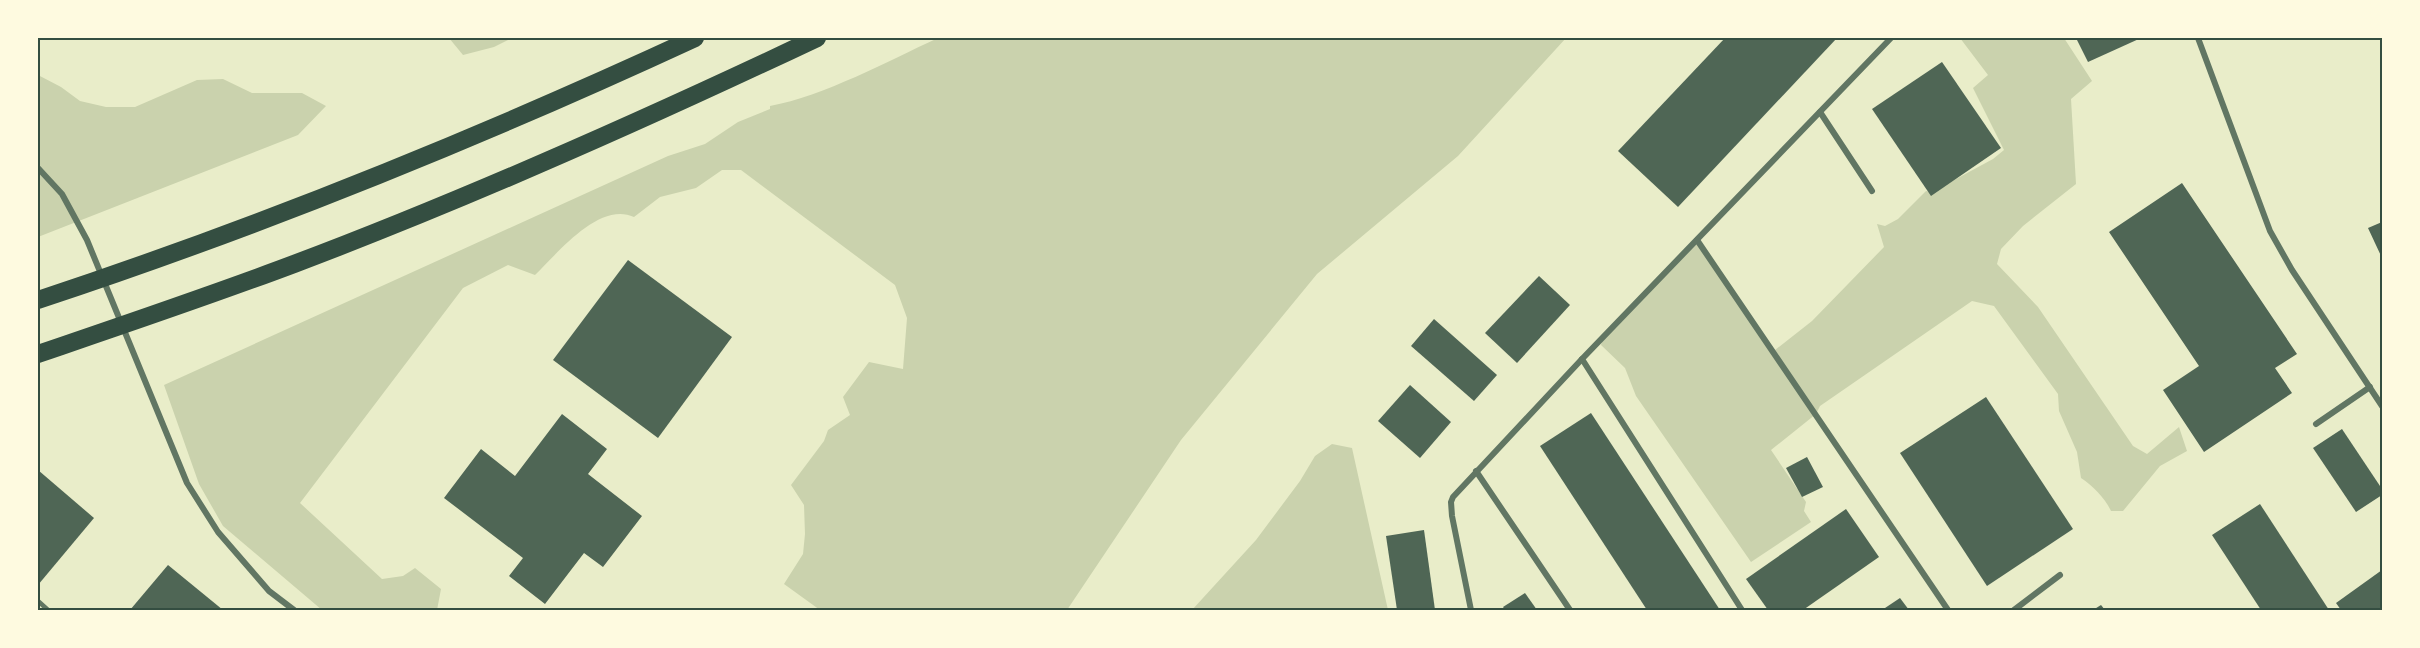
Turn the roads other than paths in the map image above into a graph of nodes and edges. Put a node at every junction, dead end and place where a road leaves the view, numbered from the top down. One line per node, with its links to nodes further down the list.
1 (695, 38): 9 (highway)
2 (817, 38): 10 (highway)
3 (1891, 38): 5 (street)
4 (2198, 38): 12 (street)
5 (1820, 112): 7 (street); 8 (street)
6 (38, 168): 19 (street)
7 (1872, 191)
8 (1697, 240): 11 (street); 23 (street)
9 (38, 300)
10 (38, 354)
11 (1582, 359): 15 (street); 22 (street)
12 (2370, 387): 13 (street); 14 (street)
13 (2382, 406)
14 (2316, 424)
15 (1476, 471): 20 (street); 21 (street)
16 (2061, 576): 24 (street)
17 (38, 601): 18 (lane)
18 (48, 610)
19 (294, 610)
20 (1471, 610)
21 (1570, 610)
22 (1742, 610)
23 (1948, 610)
24 (2014, 610)

